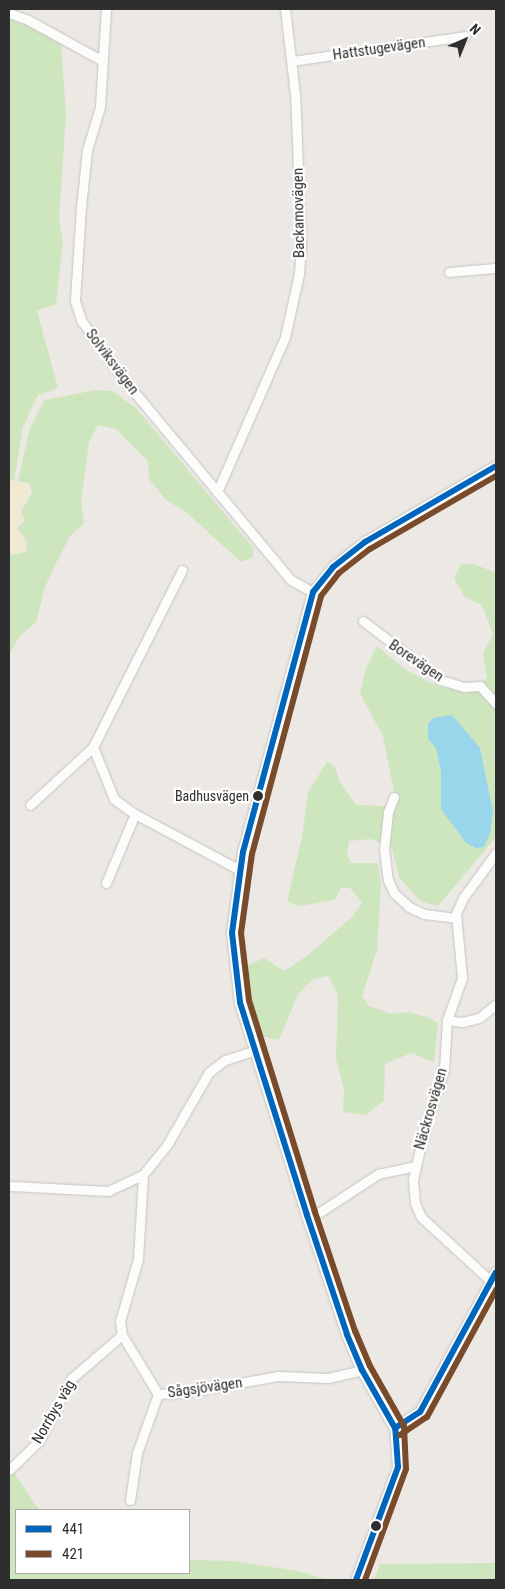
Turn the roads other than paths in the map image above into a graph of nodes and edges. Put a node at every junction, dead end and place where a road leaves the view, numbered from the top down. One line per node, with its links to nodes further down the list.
1 (106, 9): 5 (street, Solviksvägen)
2 (285, 9): 6 (street, Backamovägen)
3 (9, 13): 5 (street)
4 (465, 36): 6 (street, Hattstugevägen)
5 (101, 60): 10 (street, Solviksvägen)
6 (292, 61): 10 (street, Backamovägen)
7 (496, 268): 8 (street)
8 (449, 272)
9 (496, 466): 12 (street)
10 (217, 492): 12 (street, Solviksvägen)
11 (182, 570): 15 (street)
12 (313, 592): 20 (street)
13 (363, 621): 14 (street, Borevägen)
14 (496, 704)
15 (93, 747): 17 (street); 18 (street)
16 (394, 797): 22 (street)
17 (30, 805)
18 (135, 814): 20 (street); 21 (street)
19 (496, 853): 22 (street, Näckrosvägen)
20 (240, 870): 25 (street)
21 (106, 883)
22 (456, 918): 24 (street, Näckrosvägen)
23 (496, 1004): 24 (street)
24 (448, 1020): 26 (street, Näckrosvägen)
25 (256, 1050): 27 (street); 29 (street)
26 (415, 1166): 29 (street); 30 (street, Näckrosvägen)
27 (143, 1174): 28 (street); 31 (street)
28 (11, 1186)
29 (307, 1215): 32 (street)
30 (494, 1280): 34 (street)
31 (122, 1335): 33 (street, Sågsjövägen); 35 (street, Norrbys väg)
32 (362, 1370): 33 (street, Sågsjövägen); 34 (street)
33 (158, 1394): 36 (street)
34 (395, 1428): 37 (street)
35 (9, 1470)
36 (130, 1500)
37 (356, 1580)

